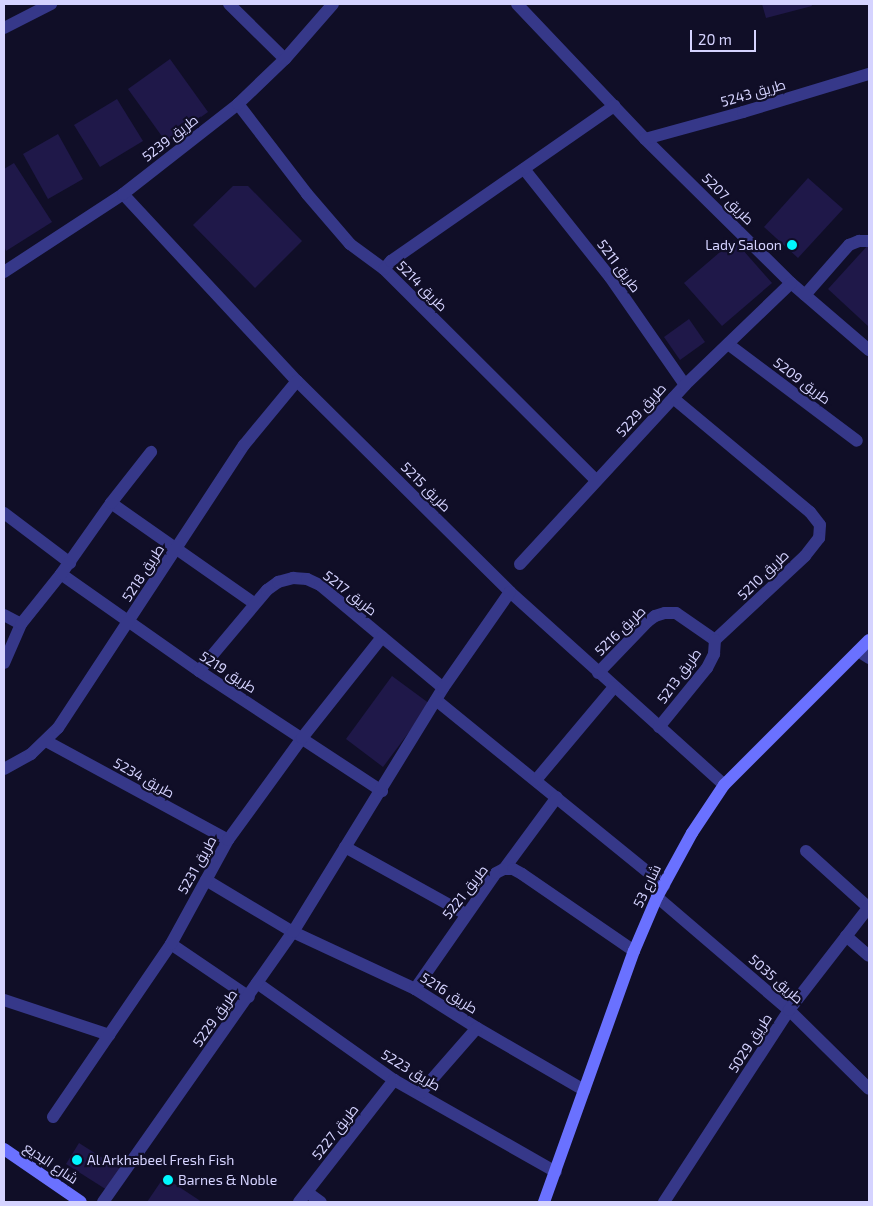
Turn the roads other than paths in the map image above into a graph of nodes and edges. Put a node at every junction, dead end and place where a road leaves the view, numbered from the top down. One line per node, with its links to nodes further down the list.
1 (50, 4): 5 (street)
2 (229, 4): 6 (street)
3 (333, 4): 6 (street, طريق 5239)
4 (517, 4): 9 (street, طريق 5207)
5 (4, 28)
6 (285, 59): 8 (street, طريق 5239)
7 (869, 74): 10 (street, طريق 5243)
8 (238, 104): 12 (street, طريق 5239); 14 (street, طريق 5214)
9 (614, 106): 10 (street, طريق 5207); 11 (street)
10 (645, 139): 16 (street, طريق 5207)
11 (524, 169): 14 (street); 21 (street, طريق 5211)
12 (122, 194): 15 (street, طريق 5239); 20 (street, طريق 5215)
13 (869, 241): 17 (street)
14 (384, 269): 25 (street, طريق 5214)
15 (4, 272)
16 (791, 283): 17 (street, طريق 5207); 18 (street, طريق 5229)
17 (805, 295): 19 (street, طريق 5207)
18 (728, 344): 21 (street, طريق 5229); 23 (street, طريق 5209)
19 (869, 350)
20 (297, 381): 28 (street, طريق 5218); 32 (street, طريق 5215)
21 (685, 385): 22 (street, طريق 5229)
22 (673, 398): 25 (street, طريق 5229); 38 (street, طريق 5210)
23 (857, 441)
24 (151, 452): 26 (street)
25 (596, 480): 30 (street, طريق 5229)
26 (111, 503): 28 (street); 29 (street)
27 (4, 513): 29 (street)
28 (177, 549): 33 (street); 35 (street, طريق 5218)
29 (70, 563): 31 (street)
30 (520, 564)
31 (61, 574): 35 (street, طريق 5219); 36 (street)
32 (510, 592): 43 (street, طريق 5215); 45 (street, طريق 5229)
33 (254, 603): 37 (street, طريق 5217); 42 (street, طريق 5217)
34 (4, 615): 36 (street)
35 (129, 622): 42 (street, طريق 5219); 49 (street, طريق 5218)
36 (21, 624): 41 (street)
37 (382, 637): 45 (street, طريق 5217); 48 (street, طريق 5231)
38 (715, 640): 43 (street, طريق 5216); 47 (street, طريق 5213)
39 (869, 640): 40 (street, شارع 53)
40 (864, 654): 52 (street, شارع 53)
41 (4, 663)
42 (199, 671): 48 (street, طريق 5219)
43 (598, 673): 44 (street, طريق 5215)
44 (614, 687): 47 (street, طريق 5215); 51 (street)
45 (443, 688): 46 (street, طريق 5229)
46 (436, 700): 51 (street); 53 (street, طريق 5229)
47 (659, 727): 52 (street, طريق 5215)
48 (302, 738): 53 (street, طريق 5219); 55 (street, طريق 5231)
49 (46, 741): 50 (street, طريق 5218); 55 (street, طريق 5234)
50 (4, 769)
51 (536, 780): 54 (street)
52 (724, 785): 60 (street, شارع 53)
53 (382, 791): 56 (street, طريق 5229)
54 (557, 797): 58 (street); 60 (street)
55 (228, 840): 59 (street, طريق 5231)
56 (345, 847): 63 (street); 64 (street, طريق 5229)
57 (806, 851): 62 (street)
58 (504, 869): 63 (street, طريق 5221); 67 (street, طريق 5221)
59 (206, 880): 64 (street, طريق 5216); 66 (street, طريق 5231)
60 (664, 886): 61 (street, شارع 53)
61 (657, 897): 67 (street, شارع 53); 73 (street, طريق 5035)
62 (869, 907): 65 (street, طريق 5029)
63 (466, 914): 70 (street, طريق 5221)
64 (293, 932): 69 (street, طريق 5229); 70 (street, طريق 5216)
65 (846, 936): 68 (street); 73 (street, طريق 5029)
66 (171, 944): 71 (street); 75 (street, طريق 5231)
67 (634, 951): 78 (street, شارع 53)
68 (869, 956)
69 (257, 983): 71 (street, طريق 5229); 76 (street, طريق 5223)
70 (415, 989): 74 (street, طريق 5216)
71 (249, 997): 86 (street, طريق 5229)
72 (4, 1000): 75 (street)
73 (789, 1010): 77 (street, طريق 5035); 84 (street, طريق 5029)
74 (477, 1028): 78 (street, طريق 5216); 79 (street)
75 (109, 1035): 80 (street, طريق 5231)
76 (394, 1080): 79 (street, طريق 5223); 83 (street, طريق 5227)
77 (869, 1089)
78 (584, 1090): 82 (street, شارع 53)
79 (420, 1093): 82 (street, طريق 5223)
80 (53, 1117)
81 (4, 1149): 85 (street, شارع البديع)
82 (556, 1172): 88 (street, شارع 53)
83 (303, 1197): 87 (street)
84 (670, 1200)
85 (81, 1202)
86 (103, 1202)
87 (321, 1202)
88 (544, 1202)

